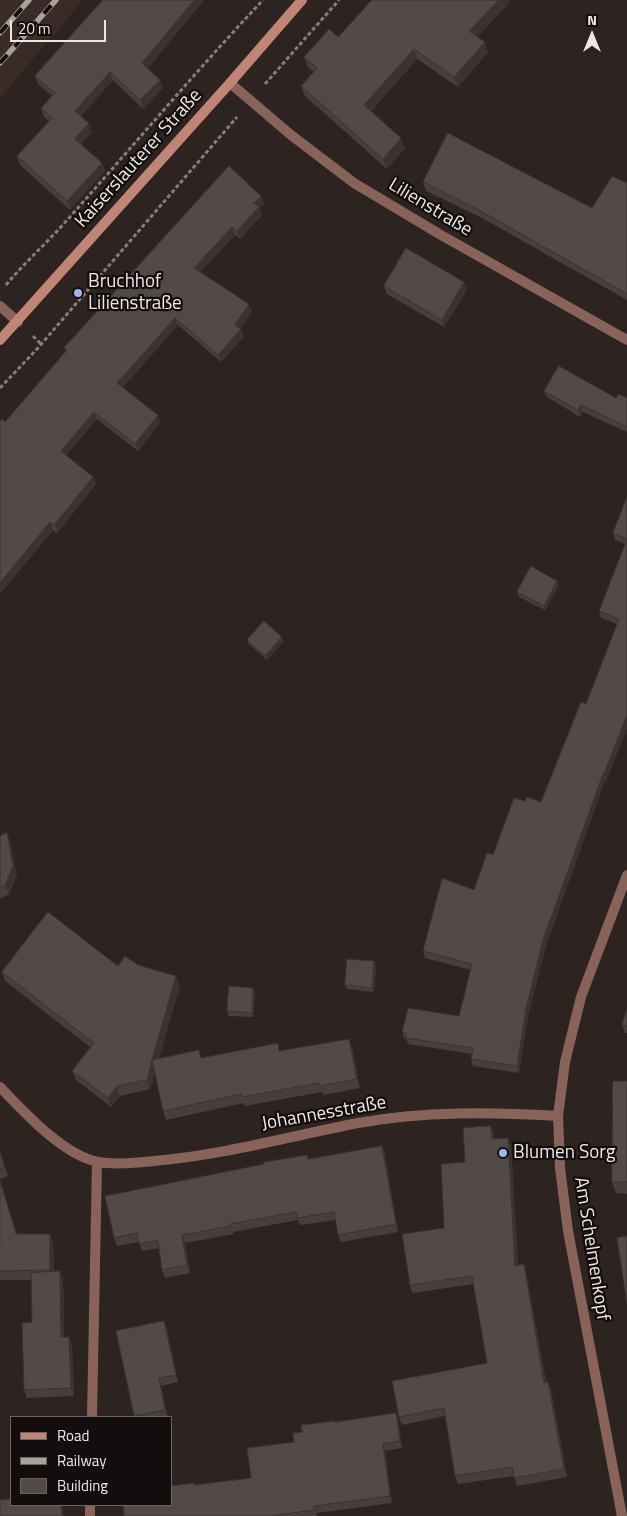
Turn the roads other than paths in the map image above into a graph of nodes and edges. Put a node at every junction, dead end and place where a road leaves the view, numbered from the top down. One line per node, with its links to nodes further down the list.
1 (302, 0): 2 (main road, Kaiserslauterer Straße)
2 (230, 83): 4 (main road, Kaiserslauterer Straße); 6 (street, Lilienstraße)
3 (0, 306): 4 (street)
4 (18, 322): 5 (main road, Kaiserslauterer Straße)
5 (0, 340)
6 (627, 340)
7 (627, 875): 9 (street, Am Schelmenkopf)
8 (0, 1087): 10 (street, Johannesstraße)
9 (558, 1116): 10 (street, Johannesstraße); 12 (street, Am Schelmenkopf)
10 (97, 1162): 11 (street)
11 (92, 1416)
12 (622, 1516)

